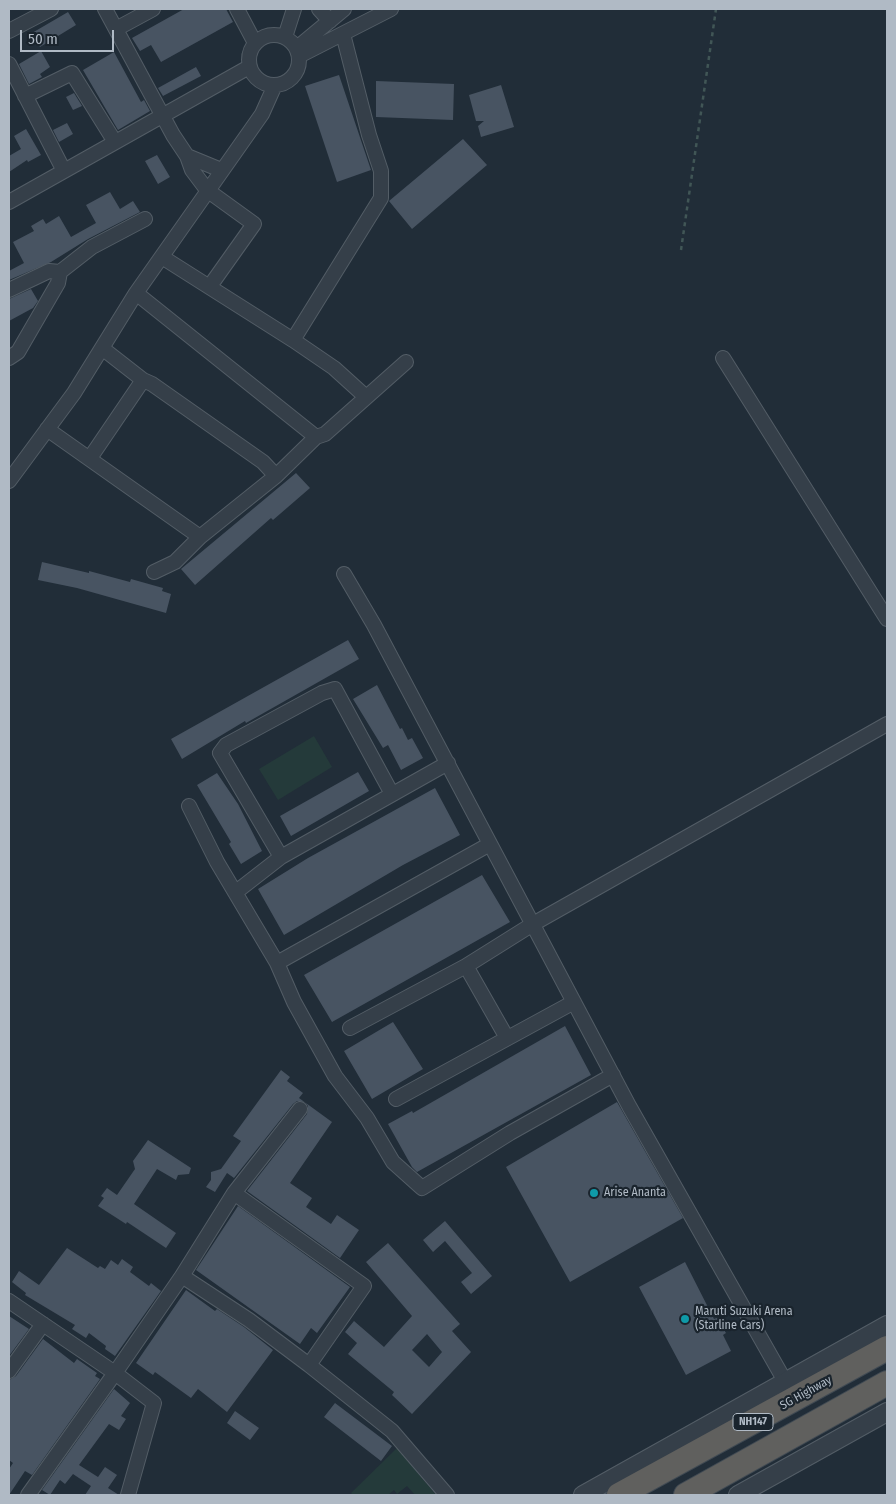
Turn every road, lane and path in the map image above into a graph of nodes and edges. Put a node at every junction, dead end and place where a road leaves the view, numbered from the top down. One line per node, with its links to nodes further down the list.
1 (51, 9): 13 (street)
2 (105, 9): 12 (street)
3 (153, 9): 12 (street)
4 (237, 9): 16 (street)
5 (294, 9): 15 (street)
6 (319, 9): 11 (street)
7 (344, 9): 11 (street)
8 (391, 9): 10 (street)
9 (716, 9): 30 (path)
10 (374, 13): 14 (street)
11 (330, 21): 17 (street)
12 (116, 29): 22 (street)
13 (9, 31)
14 (343, 34): 17 (street); 37 (street)
15 (285, 37): 16 (street); 17 (street)
16 (255, 43): 19 (street)
17 (298, 52): 20 (street)
18 (9, 64): 21 (street)
19 (249, 66): 20 (street); 22 (street)
20 (275, 85): 25 (street)
21 (25, 96): 23 (street); 26 (street)
22 (163, 115): 23 (street); 24 (street)
23 (115, 142): 26 (street)
24 (187, 156): 25 (street); 27 (street)
25 (221, 170): 27 (street)
26 (64, 171): 28 (street)
27 (207, 190): 31 (street); 33 (street)
28 (9, 202)
29 (145, 219): 32 (street)
30 (681, 250)
31 (162, 257): 33 (street); 35 (street)
32 (60, 272): 34 (street); 39 (street)
33 (210, 286): 37 (street)
34 (9, 290)
35 (136, 293): 38 (street); 45 (street)
36 (9, 339): 39 (street)
37 (293, 340): 43 (street)
38 (102, 348): 42 (street); 44 (street)
39 (13, 355)
40 (723, 358): 52 (street)
41 (406, 362): 43 (street)
42 (142, 380): 46 (street); 47 (street)
43 (366, 397): 45 (street)
44 (48, 429): 46 (street); 48 (street)
45 (316, 437): 47 (street)
46 (90, 458): 49 (street)
47 (276, 476): 49 (street)
48 (9, 481)
49 (200, 537): 50 (street)
50 (154, 572)
51 (344, 574): 54 (street)
52 (887, 620)
53 (887, 724): 60 (street)
54 (448, 764): 55 (street); 57 (street)
55 (392, 794): 58 (street); 58 (street)
56 (189, 806): 59 (street)
57 (490, 844): 60 (street); 61 (street)
58 (281, 857): 59 (street)
59 (236, 892): 61 (street)
60 (533, 924): 62 (street); 63 (street)
61 (277, 962): 66 (street)
62 (466, 966): 64 (street); 65 (street)
63 (574, 1002): 65 (street); 66 (street)
64 (350, 1028)
65 (507, 1038): 67 (street)
66 (612, 1075): 78 (street)
67 (396, 1099)
68 (300, 1109): 69 (street)
69 (234, 1194): 70 (street); 75 (street)
70 (182, 1276): 75 (street); 77 (street)
71 (9, 1301): 72 (street)
72 (43, 1324): 76 (street); 77 (street)
73 (887, 1325): 78 (street)
74 (887, 1348): 85 (highway, SG Highway / NH147)
75 (309, 1365): 83 (street)
76 (9, 1371)
77 (115, 1373): 81 (street); 82 (street)
78 (786, 1382): 84 (street)
79 (887, 1383): 86 (highway, NH147)
80 (887, 1412): 87 (street)
81 (28, 1495)
82 (128, 1495)
83 (447, 1495)
84 (583, 1495)
85 (619, 1495)
86 (686, 1495)
87 (738, 1495)

